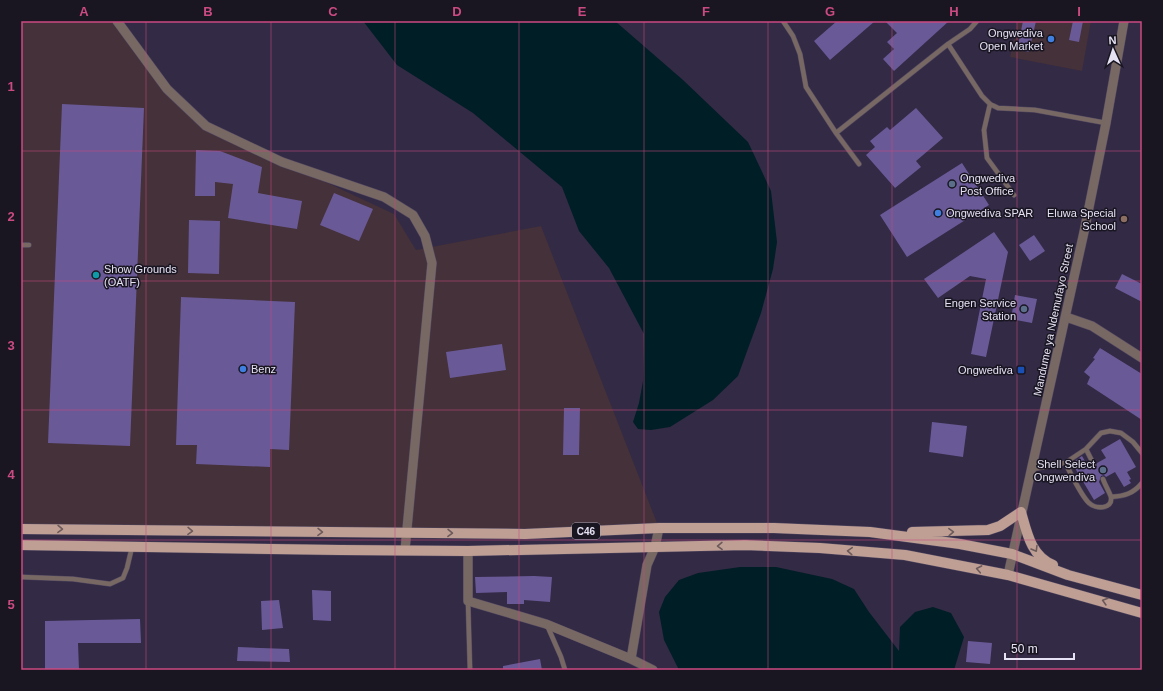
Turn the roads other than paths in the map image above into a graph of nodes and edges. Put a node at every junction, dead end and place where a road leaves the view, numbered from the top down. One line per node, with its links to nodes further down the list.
1 (117, 21): 28 (street)
2 (783, 21): 8 (lane)
3 (977, 21): 5 (lane)
4 (1124, 21): 7 (street, Mandume ya Ndemufayo Street)
5 (948, 44): 6 (lane); 8 (lane)
6 (990, 104): 7 (lane); 10 (lane)
7 (1106, 123): 13 (street, Mandume ya Ndemufayo Street)
8 (836, 133): 9 (lane)
9 (858, 164)
10 (1014, 195)
11 (21, 245): 12 (lane)
12 (29, 245)
13 (1066, 317): 14 (street); 19 (street, Mandume ya Ndemufayo Street)
14 (1142, 358)
15 (1086, 449): 16 (lane); 17 (lane); 18 (lane)
16 (1142, 453)
17 (1065, 463): 19 (lane); 22 (lane)
18 (1094, 465)
19 (1032, 469): 23 (street, Mandume ya Ndemufayo Street)
20 (1103, 480): 22 (lane)
21 (1142, 483): 22 (lane)
22 (1111, 497)
23 (1021, 512): 27 (main road, one-way to 23); 35 (street, Mandume ya Ndemufayo Street); 38 (main road, one-way to 38)
24 (659, 528): 27 (main road, C46); 28 (main road, C46, one-way to 24); 31 (street)
25 (21, 529): 26 (main road, C46, one-way to 26)
26 (146, 530): 28 (main road, C46, one-way to 28); 32 (main road)
27 (870, 532): 35 (main road, C46)
28 (407, 533): 33 (street)
29 (21, 545): 30 (main road, C46)
30 (132, 547): 32 (main road, C46); 37 (lane)
31 (655, 547): 34 (main road, C46); 36 (main road, C46, one-way to 31); 43 (street)
32 (144, 548): 33 (main road, C46)
33 (405, 550): 34 (main road, C46)
34 (468, 551): 40 (street)
35 (1012, 554): 36 (street, Mandume ya Ndemufayo Street); 38 (main road, C46)
36 (1008, 575): 41 (main road, C46, one-way to 36)
37 (21, 577)
38 (1080, 578): 39 (main road, C46)
39 (1142, 595)
40 (468, 601): 42 (street); 44 (lane)
41 (1142, 613)
42 (546, 624): 43 (street); 45 (lane)
43 (632, 659): 46 (street)
44 (470, 670)
45 (564, 670)
46 (653, 670)

